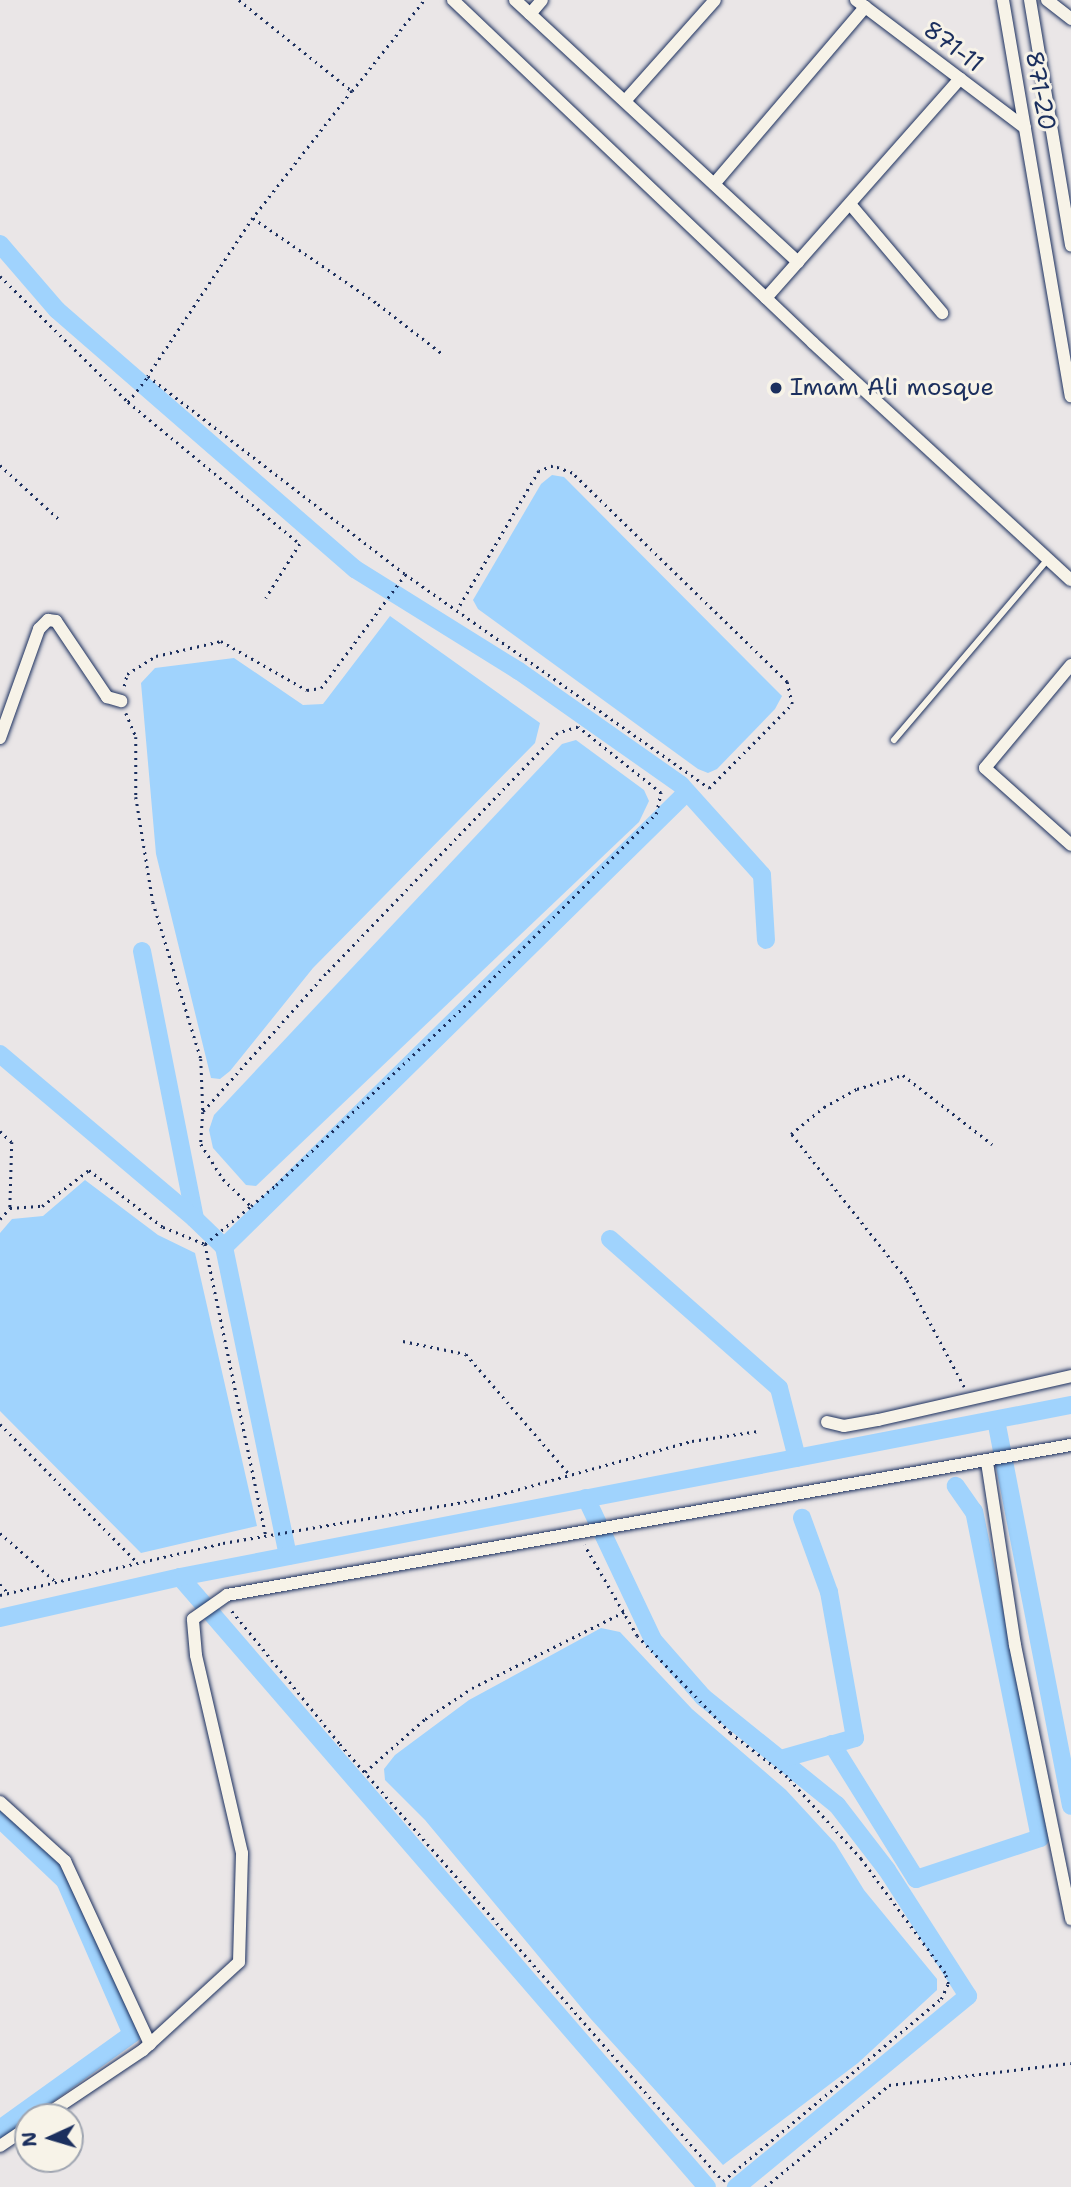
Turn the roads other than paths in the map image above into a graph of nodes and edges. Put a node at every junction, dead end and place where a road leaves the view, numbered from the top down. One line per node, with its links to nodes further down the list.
1 (453, 0): 19 (street)
2 (515, 0): 9 (street)
3 (542, 0): 9 (street)
4 (715, 0): 12 (street)
5 (1003, 0): 13 (street, 871-20)
6 (1030, 0): 15 (street, 871-20)
7 (1047, 0): 10 (street)
8 (861, 3): 11 (street, 871-11); 14 (street)
9 (530, 14): 12 (street)
10 (1071, 19)
11 (960, 79): 13 (street, 871-11); 16 (street)
12 (625, 101): 14 (street)
13 (1025, 128): 21 (street, 871-20)
14 (714, 184): 18 (street)
15 (1067, 197): 17 (street, 871-20)
16 (850, 204): 18 (street); 20 (street)
17 (1071, 246)
18 (798, 262): 19 (street)
19 (766, 298): 22 (street)
20 (942, 313)
21 (1071, 396)
22 (1049, 558): 23 (street); 27 (lane)
23 (1071, 580)
24 (1071, 666): 28 (street)
25 (121, 701): 26 (street)
26 (0, 738)
27 (894, 740)
28 (1071, 845)
29 (1071, 1376): 30 (street)
30 (827, 1422)
31 (1071, 1445): 32 (street)
32 (987, 1462): 34 (street); 35 (street)
33 (0, 1802): 35 (street)
34 (1071, 1919)
35 (150, 2044): 36 (street)
36 (64, 2103)

